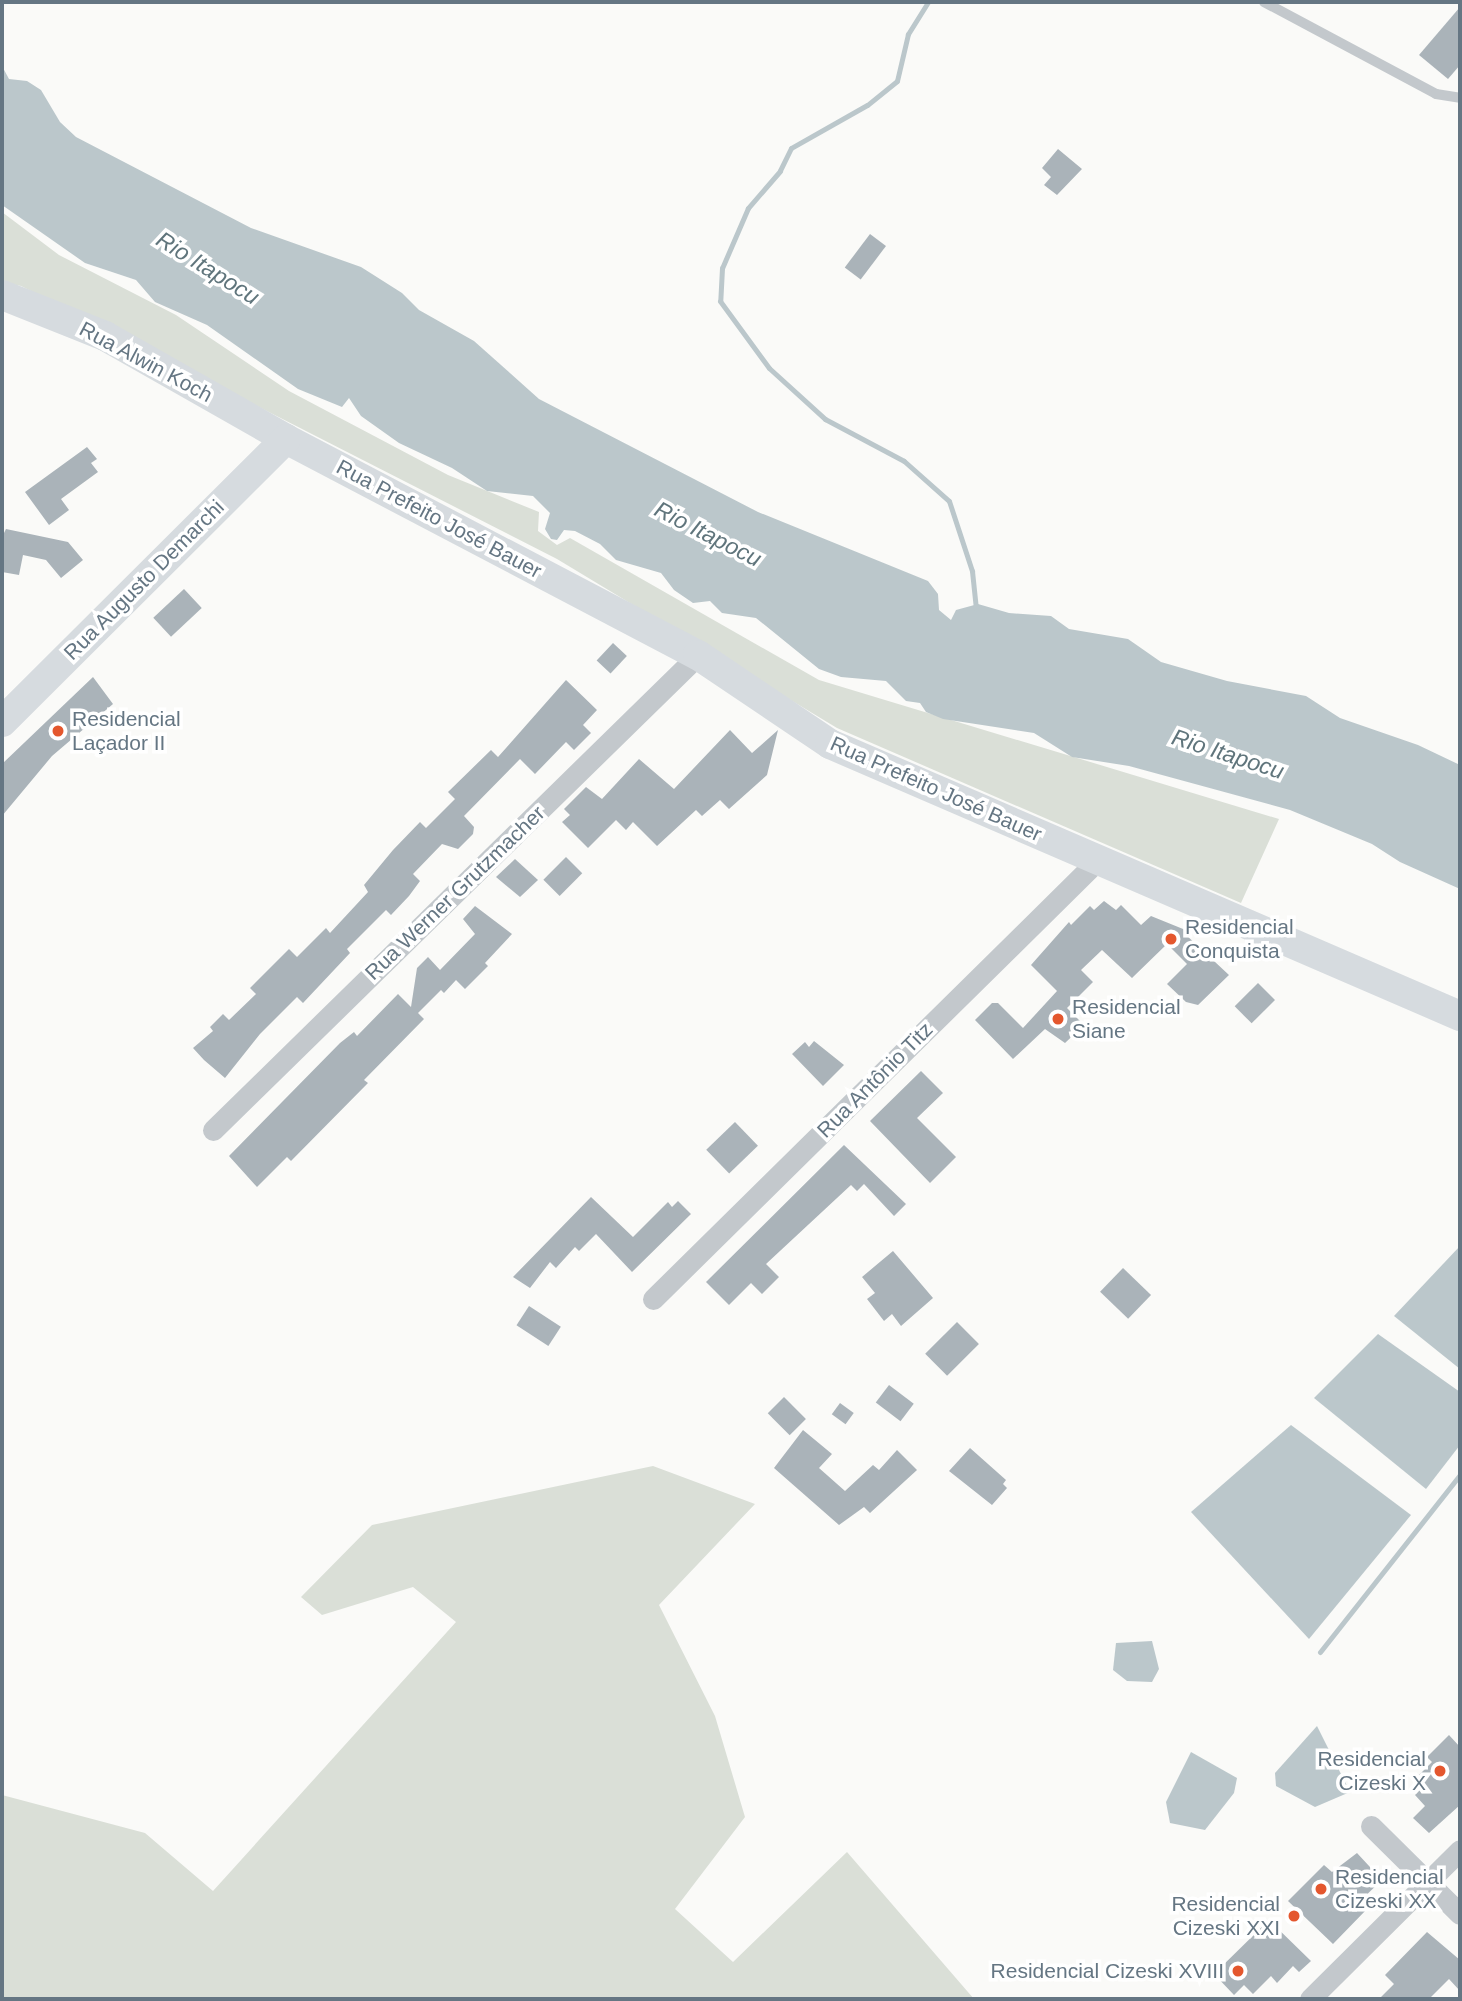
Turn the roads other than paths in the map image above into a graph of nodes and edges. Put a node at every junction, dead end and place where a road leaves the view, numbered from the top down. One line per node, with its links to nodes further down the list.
1 (1264, 2): 2 (lane)
2 (1460, 98)
3 (2, 295): 4 (street, Rua Alwin Koch)
4 (286, 439): 5 (street, Rua Prefeito José Bauer); 6 (street, Rua Augusto Demarchi)
5 (698, 655): 7 (street, Rua Prefeito José Bauer); 9 (street, Rua Werner Grutzmacher)
6 (2, 722)
7 (1098, 860): 8 (street, Rua Prefeito José Bauer); 10 (street, Rua Antônio Titz)
8 (1460, 1016)
9 (213, 1130)
10 (653, 1299)
11 (1371, 1826): 13 (street)
12 (1460, 1850): 13 (street)
13 (1427, 1883): 14 (street); 15 (street)
14 (1460, 1914)
15 (1310, 1999)

